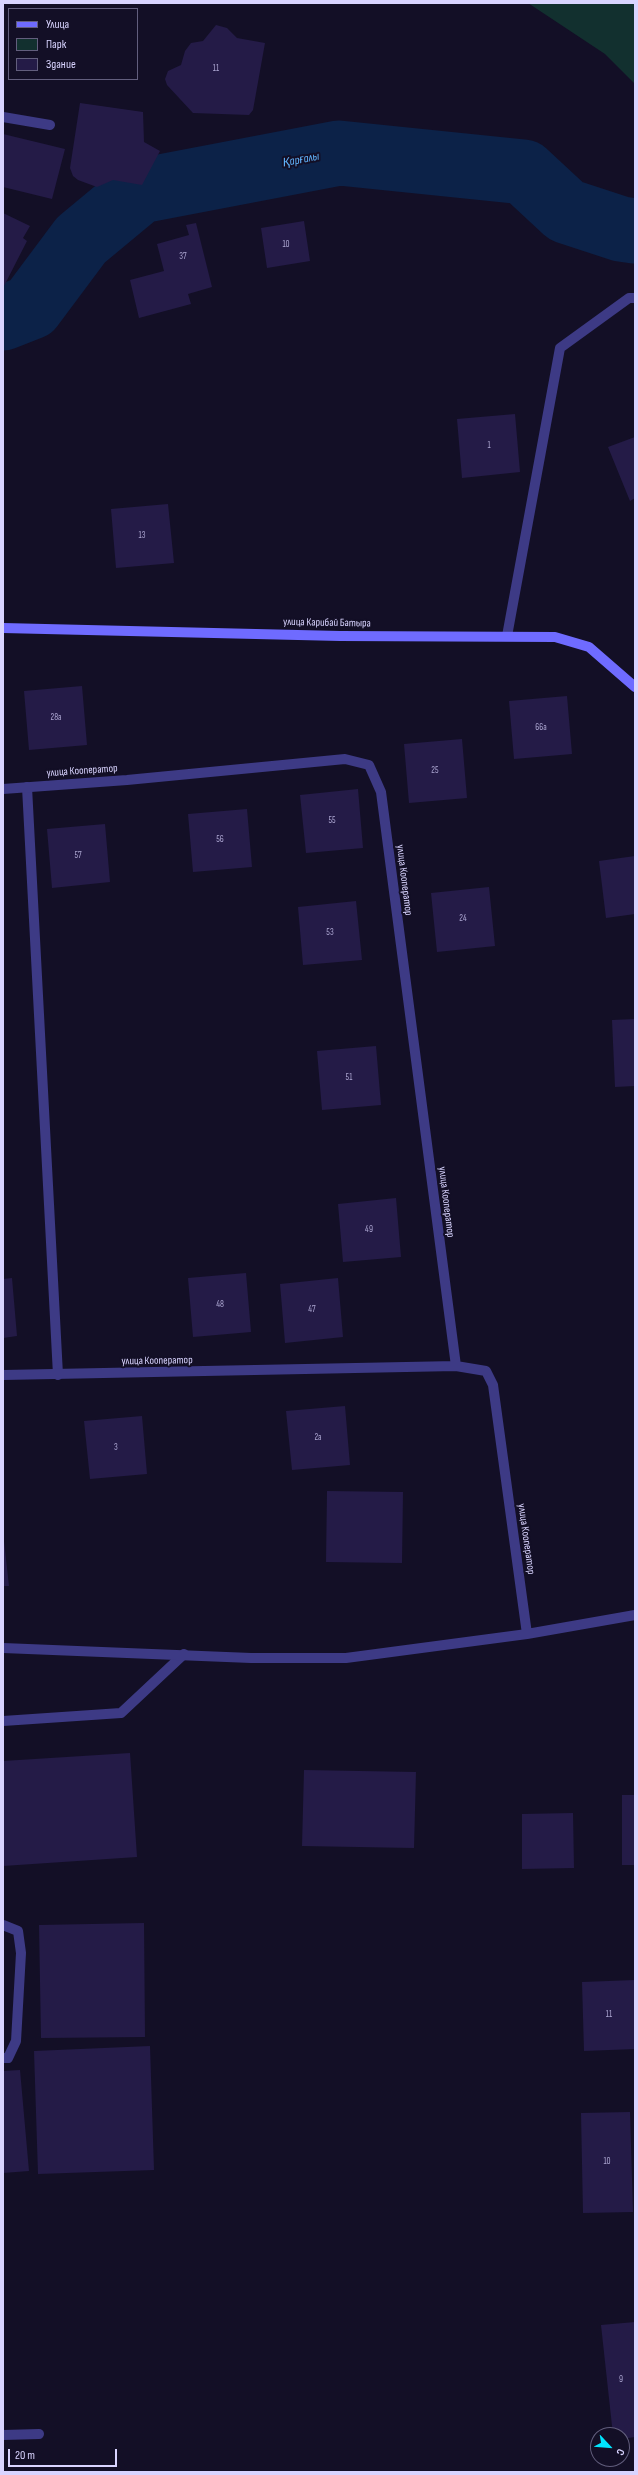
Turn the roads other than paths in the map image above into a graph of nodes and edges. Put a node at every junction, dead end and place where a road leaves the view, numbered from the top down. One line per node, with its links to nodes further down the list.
1 (3, 117): 2 (street)
2 (50, 125)
3 (635, 298): 5 (street)
4 (3, 628): 5 (street, улица Карибай Батыра)
5 (507, 636): 6 (street, улица Карибай Батыра)
6 (635, 687)
7 (27, 787): 8 (street, улица Кооператор); 9 (street, улица Кооператор); 11 (street)
8 (3, 789)
9 (456, 1366): 11 (street, улица Кооператор); 13 (street, улица Кооператор)
10 (3, 1375): 11 (street, улица Кооператор)
11 (58, 1375)
12 (635, 1615): 13 (street)
13 (527, 1634): 15 (street)
14 (3, 1648): 15 (street)
15 (184, 1654): 16 (street)
16 (3, 1721)
17 (3, 1925): 18 (street)
18 (3, 2058)
19 (39, 2434): 20 (street)
20 (3, 2435)

